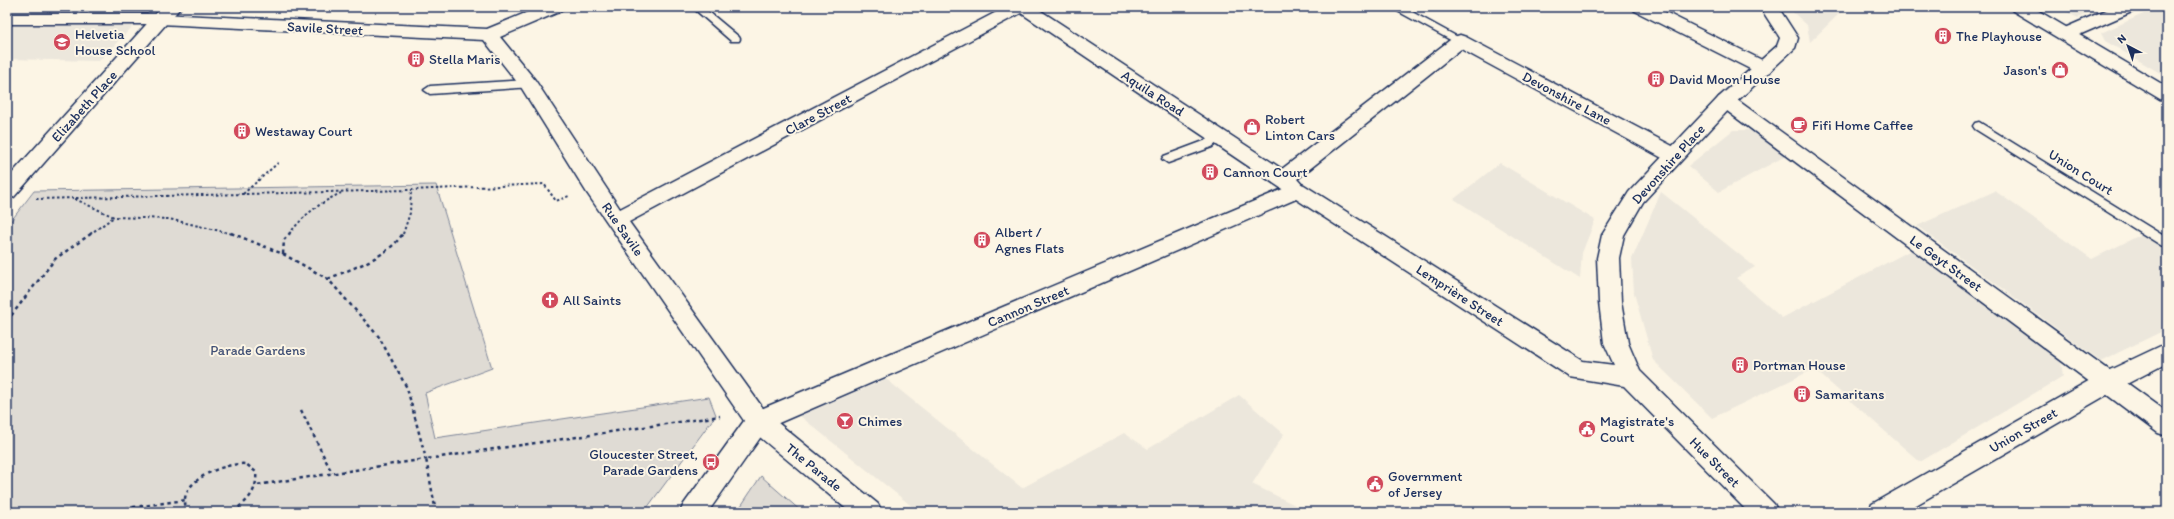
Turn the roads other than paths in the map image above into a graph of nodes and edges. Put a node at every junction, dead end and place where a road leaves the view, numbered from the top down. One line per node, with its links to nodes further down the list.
1 (555, 7): 13 (street)
2 (696, 7): 14 (lane)
3 (1019, 7): 27 (street, Clare Street)
4 (1023, 7): 22 (street, Aquila Road)
5 (1395, 7): 15 (lane, Devonshire Lane)
6 (1642, 7): 16 (street)
7 (1769, 7): 16 (street, Devonshire Place)
8 (2019, 7): 12 (street)
9 (2128, 7): 12 (street)
10 (166, 13): 11 (street, Savile Street); 13 (street, Savile Street); 26 (street, Elizabeth Place)
11 (7, 19)
12 (2066, 34): 19 (street)
13 (489, 35): 17 (street, Rue Savile)
14 (735, 39)
15 (1460, 41): 23 (street, Devonshire Lane); 25 (street)
16 (1763, 68): 20 (street, Devonshire Place)
17 (528, 84): 18 (lane); 27 (street, Rue Savile)
18 (430, 90)
19 (2167, 95)
20 (1726, 101): 23 (street, Devonshire Place); 31 (street, Le Geyt Street)
21 (1979, 126): 28 (lane, Union Court)
22 (1219, 136): 24 (lane); 25 (street, Aquila Road)
23 (1673, 155): 30 (street, Devonshire Place)
24 (1168, 159)
25 (1290, 184): 30 (street, Lemprière Street); 32 (street, Cannon Street)
26 (7, 192)
27 (616, 220): 32 (street, Rue Savile)
28 (2167, 244)
29 (2167, 352): 31 (street, Union Street)
30 (1632, 377): 36 (street, Hue Street)
31 (2108, 382): 33 (street, Le Geyt Street); 37 (street, Union Street)
32 (758, 421): 34 (street); 35 (street, The Parade)
33 (2167, 426)
34 (693, 512)
35 (869, 512)
36 (1765, 512)
37 (1882, 512)

